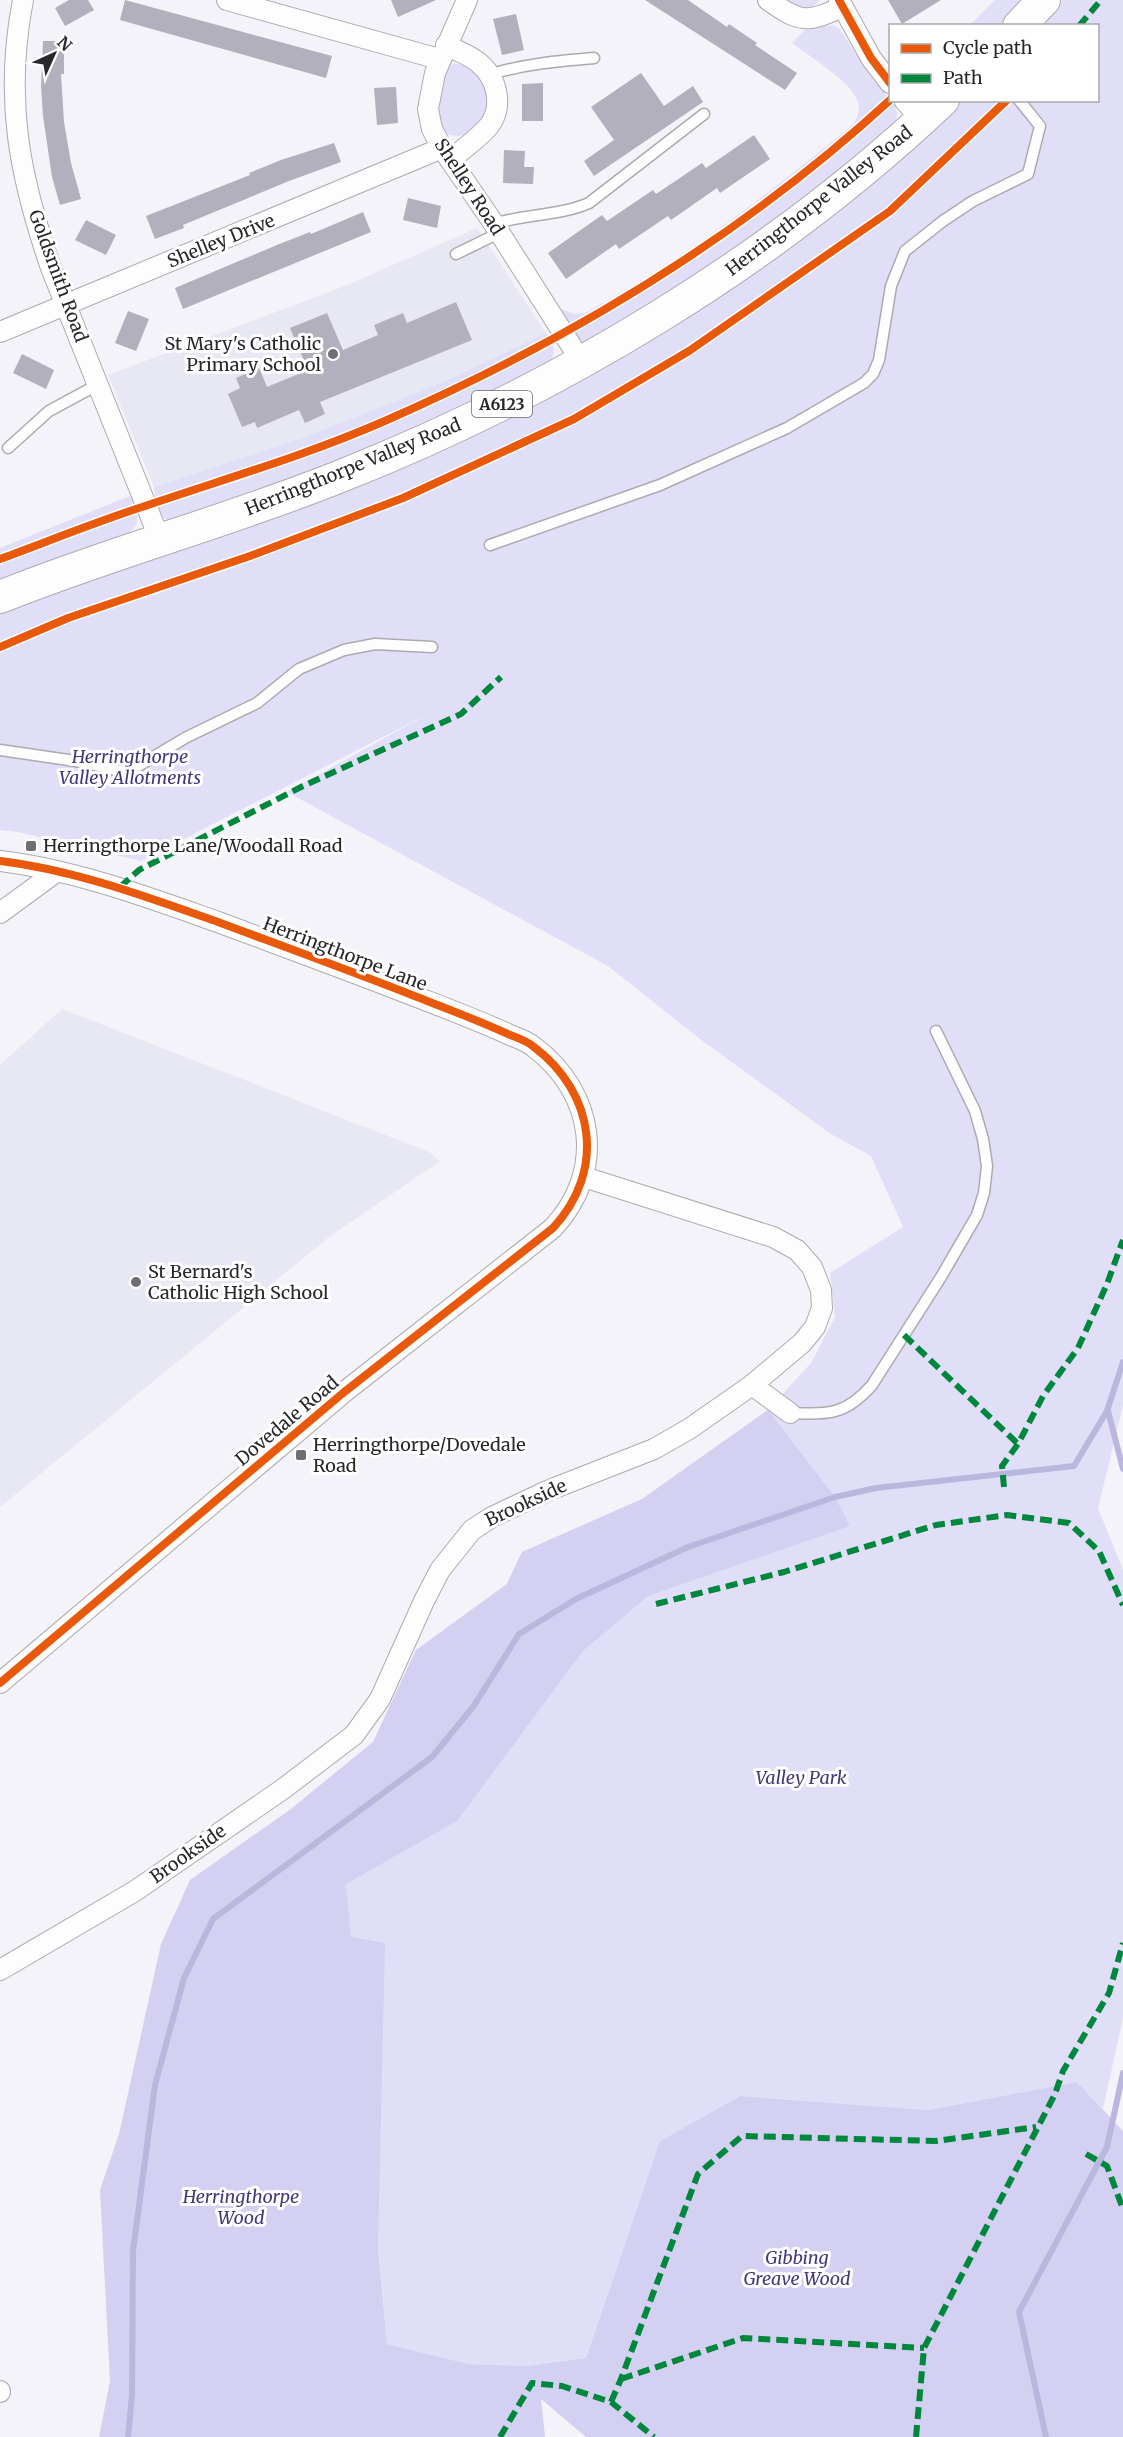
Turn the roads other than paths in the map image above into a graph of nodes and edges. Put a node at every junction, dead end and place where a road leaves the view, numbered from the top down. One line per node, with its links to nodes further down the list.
1 (23, 0): 18 (street, Goldsmith Road)
2 (227, 0): 8 (street)
3 (467, 0): 8 (street, Shelley Road)
4 (768, 0): 6 (street)
5 (1044, 0): 7 (main road)
6 (841, 4): 11 (street)
7 (1021, 24)
8 (443, 52): 10 (street); 15 (street, Shelley Road)
9 (594, 58): 10 (lane)
10 (491, 74): 15 (street, Shelley Drive)
11 (889, 80)
12 (1021, 102): 24 (lane)
13 (923, 107): 20 (main road, Herringthorpe Valley Road / A6123)
14 (704, 114): 16 (lane)
15 (446, 154): 16 (street, Shelley Road); 18 (street, Shelley Drive)
16 (497, 228): 17 (lane); 20 (street, Shelley Road)
17 (456, 254)
18 (66, 305): 19 (street, Shelley Drive); 21 (street, Goldsmith Road)
19 (0, 332)
20 (581, 361): 23 (main road, Herringthorpe Valley Road / A6123)
21 (99, 384): 22 (lane); 23 (street, Goldsmith Road)
22 (8, 448)
23 (160, 540): 25 (main road, Herringthorpe Valley Road / A6123)
24 (490, 545)
25 (0, 597)
26 (432, 647): 27 (lane)
27 (0, 750)
28 (0, 861): 29 (street, Herringthorpe Lane)
29 (56, 872): 30 (street); 32 (street, Herringthorpe Lane)
30 (1, 908)
31 (936, 1031): 34 (lane)
32 (584, 1177): 33 (street, Brookside); 35 (street, Dovedale Road)
33 (752, 1384): 34 (street); 36 (street, Brookside)
34 (790, 1413)
35 (0, 1683)
36 (0, 1970)

